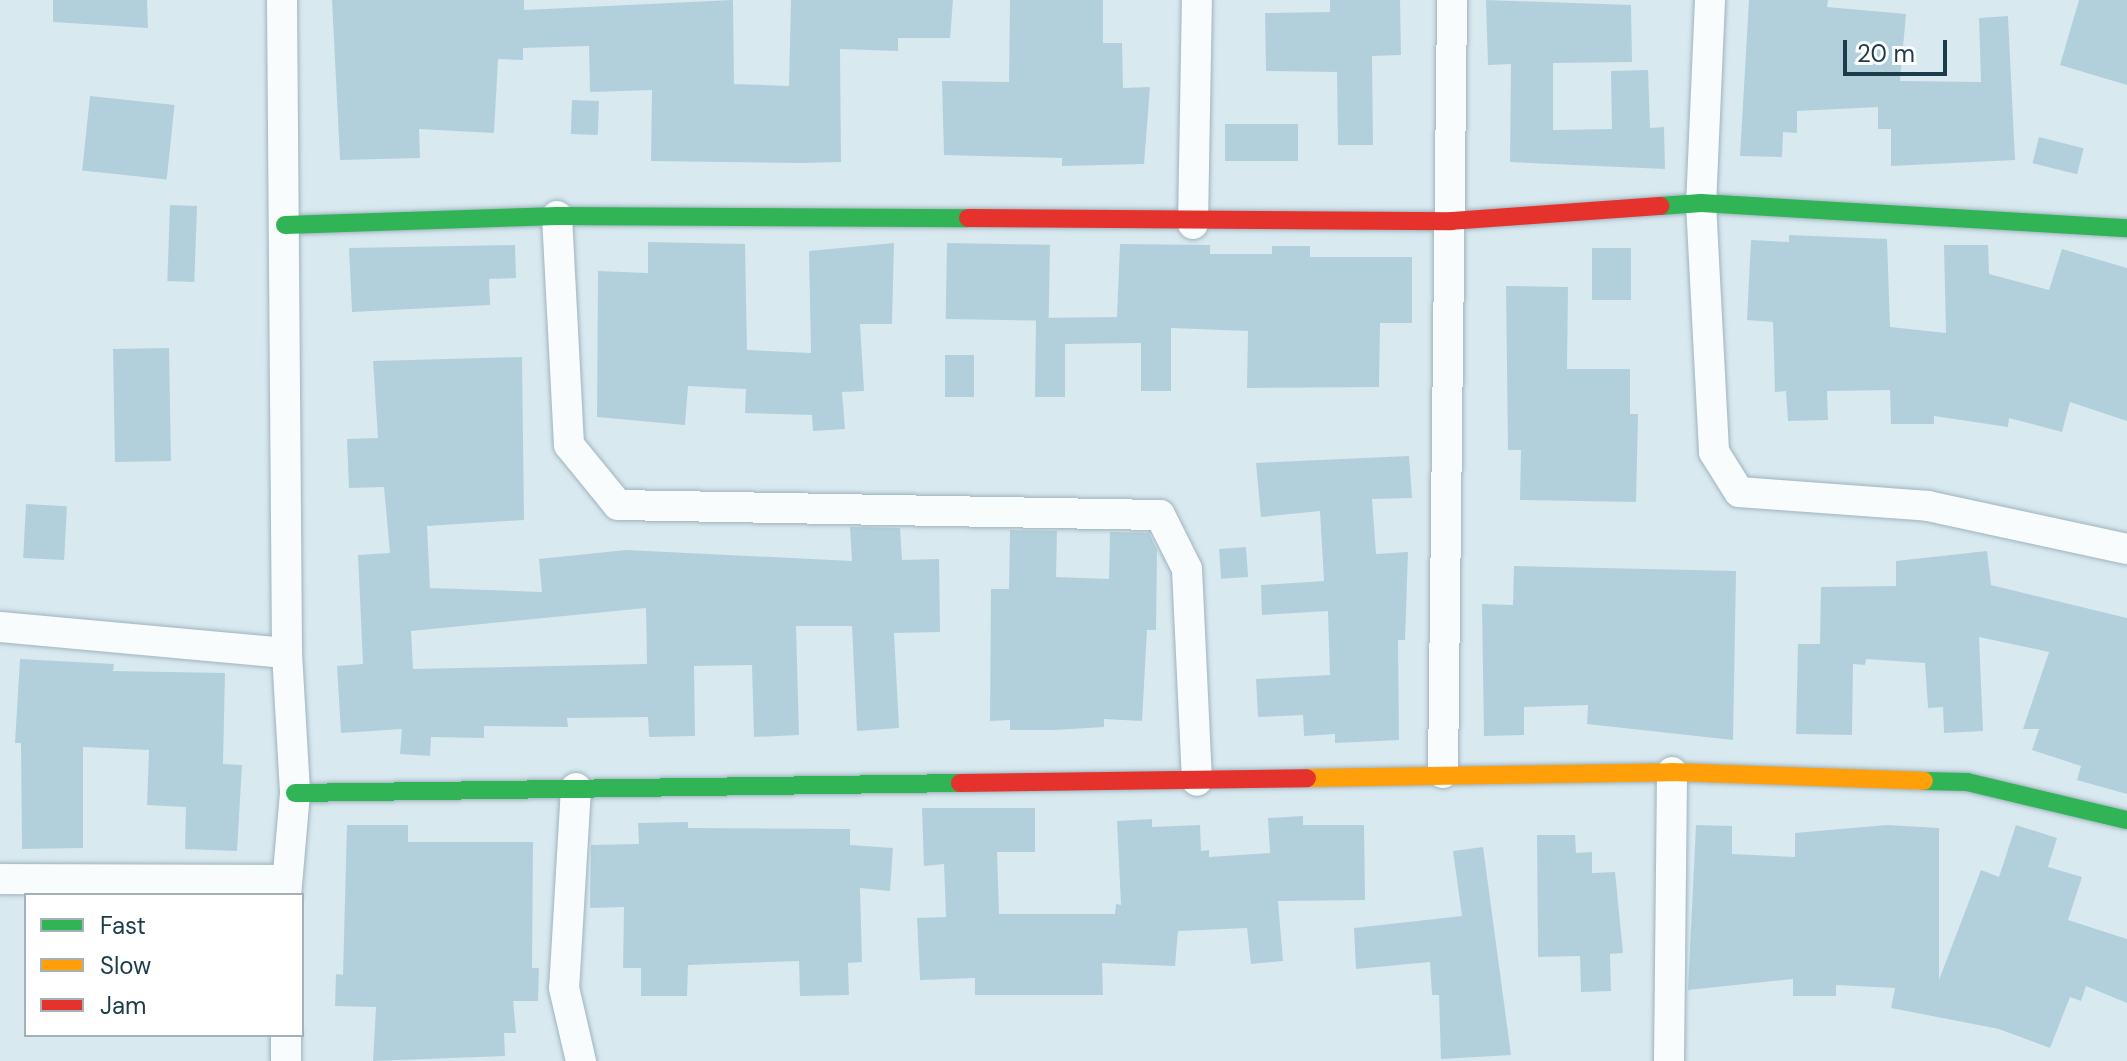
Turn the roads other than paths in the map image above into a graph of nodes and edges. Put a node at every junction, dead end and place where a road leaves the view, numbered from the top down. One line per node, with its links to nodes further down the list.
1 (282, 0): 9 (street)
2 (1197, 0): 8 (street)
3 (1452, 0): 7 (street)
4 (1710, 0): 5 (street)
5 (1701, 203): 7 (street); 10 (street); 11 (street)
6 (557, 216): 8 (street); 9 (street); 16 (street)
7 (1451, 221): 8 (street); 15 (street)
8 (1193, 224)
9 (285, 225): 13 (street)
10 (2127, 228)
11 (2127, 549)
12 (0, 627): 13 (street)
13 (287, 653): 18 (street)
14 (1672, 772): 15 (street); 19 (street); 25 (street)
15 (1443, 773): 16 (street)
16 (1197, 781): 17 (street)
17 (576, 788): 18 (street); 24 (street)
18 (295, 793): 21 (street)
19 (2127, 820)
20 (0, 879): 21 (street)
21 (286, 887)
22 (286, 1037): 23 (street)
23 (286, 1061)
24 (581, 1061)
25 (1669, 1061)

